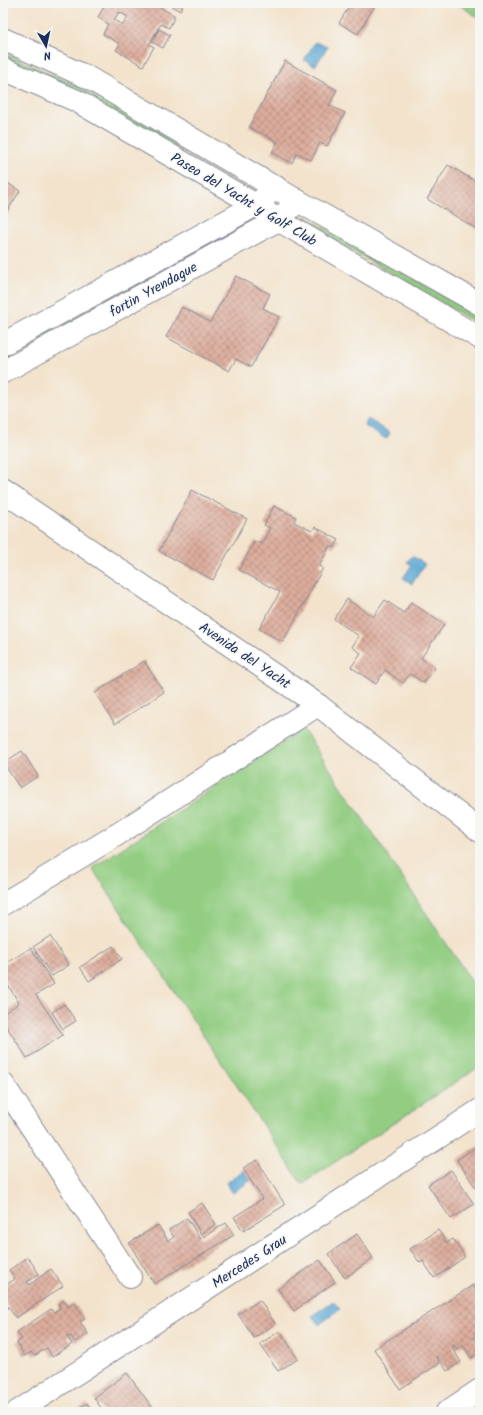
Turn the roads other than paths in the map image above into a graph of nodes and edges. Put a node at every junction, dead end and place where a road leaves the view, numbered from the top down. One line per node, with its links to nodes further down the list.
1 (3, 39): 3 (street, Paseo del Yacht y Golf Club)
2 (3, 69): 5 (street, Paseo del Yacht y Golf Club)
3 (276, 187): 4 (street, Paseo del Yacht y Golf Club); 5 (street, fortin Yrendague)
4 (298, 200): 6 (street, fortin Yrendague); 7 (street, Paseo del Yacht y Golf Club)
5 (256, 205): 6 (street, Paseo del Yacht y Golf Club); 9 (street, fortin Yrendague)
6 (278, 220): 8 (street, Paseo del Yacht y Golf Club); 10 (street, fortin Yrendague)
7 (480, 304)
8 (480, 338)
9 (3, 344)
10 (3, 372)
11 (3, 491): 12 (street, Avenida del Yacht)
12 (318, 705): 13 (street, Avenida del Yacht); 14 (street)
13 (480, 831)
14 (3, 904)
15 (3, 1084): 17 (street)
16 (480, 1110): 19 (street, Mercedes Grau)
17 (130, 1277)
18 (480, 1390): 20 (street)
19 (17, 1412)
20 (446, 1412)

